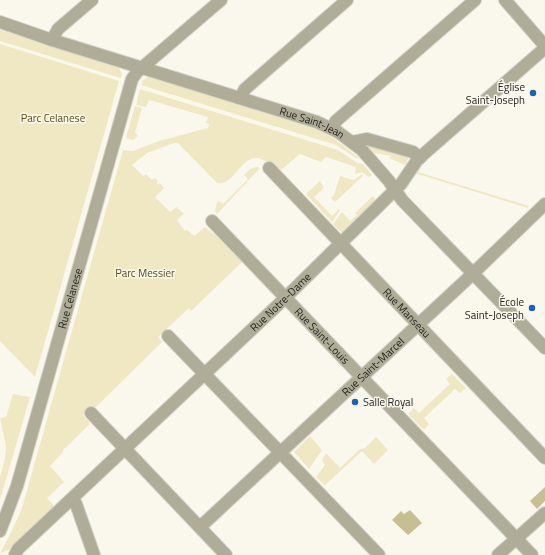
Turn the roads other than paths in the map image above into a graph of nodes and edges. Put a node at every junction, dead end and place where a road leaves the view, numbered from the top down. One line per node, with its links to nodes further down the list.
1 (92, 0): 7 (street)
2 (221, 0): 9 (street, Rue Celanese)
3 (347, 0): 10 (street)
4 (474, 0): 11 (street)
5 (505, 0): 8 (street)
6 (0, 22): 7 (street, Rue Saint-Jean)
7 (52, 40): 9 (street, Rue Saint-Jean)
8 (545, 47): 13 (street, Rue Notre-Dame)
9 (142, 68): 10 (street, Rue Saint-Jean); 33 (street, Rue Celanese)
10 (240, 98): 11 (street, Rue Saint-Jean)
11 (332, 128): 12 (street, Rue Saint-Jean)
12 (352, 142): 13 (street); 15 (street, Rue Saint-Jean)
13 (420, 158): 15 (street, Rue Notre-Dame)
14 (269, 168): 18 (street, Rue Manseau)
15 (396, 190): 18 (street, Rue Notre-Dame); 19 (street, Rue Saint-Jean)
16 (545, 204): 19 (street, Rue Saint-Marcel)
17 (212, 221): 20 (street, Rue Saint-Louis)
18 (340, 243): 20 (street, Rue Notre-Dame); 21 (street, Rue Manseau)
19 (473, 273): 21 (street, Rue Saint-Marcel); 23 (street, Rue Saint-Jean)
20 (285, 298): 24 (street, Rue Notre-Dame); 25 (street, Rue Saint-Louis)
21 (417, 325): 25 (street, Rue Saint-Marcel); 29 (street, Rue Manseau)
22 (168, 336): 24 (street)
23 (545, 348)
24 (205, 374): 27 (street, Rue Notre-Dame); 28 (street)
25 (362, 377): 28 (street, Rue Saint-Marcel); 34 (street, Rue Saint-Louis)
26 (91, 413): 27 (street)
27 (124, 449): 30 (street, Rue Notre-Dame); 32 (street)
28 (281, 452): 32 (street, Rue Saint-Marcel); 38 (street)
29 (545, 458)
30 (72, 498): 35 (street, Rue Notre-Dame); 36 (street)
31 (545, 513): 34 (street)
32 (200, 527): 37 (street)
33 (0, 531)
34 (517, 538): 39 (street); 40 (street, Rue Saint-Louis)
35 (15, 555)
36 (94, 555)
37 (226, 555)
38 (379, 555)
39 (498, 555)
40 (532, 555)

